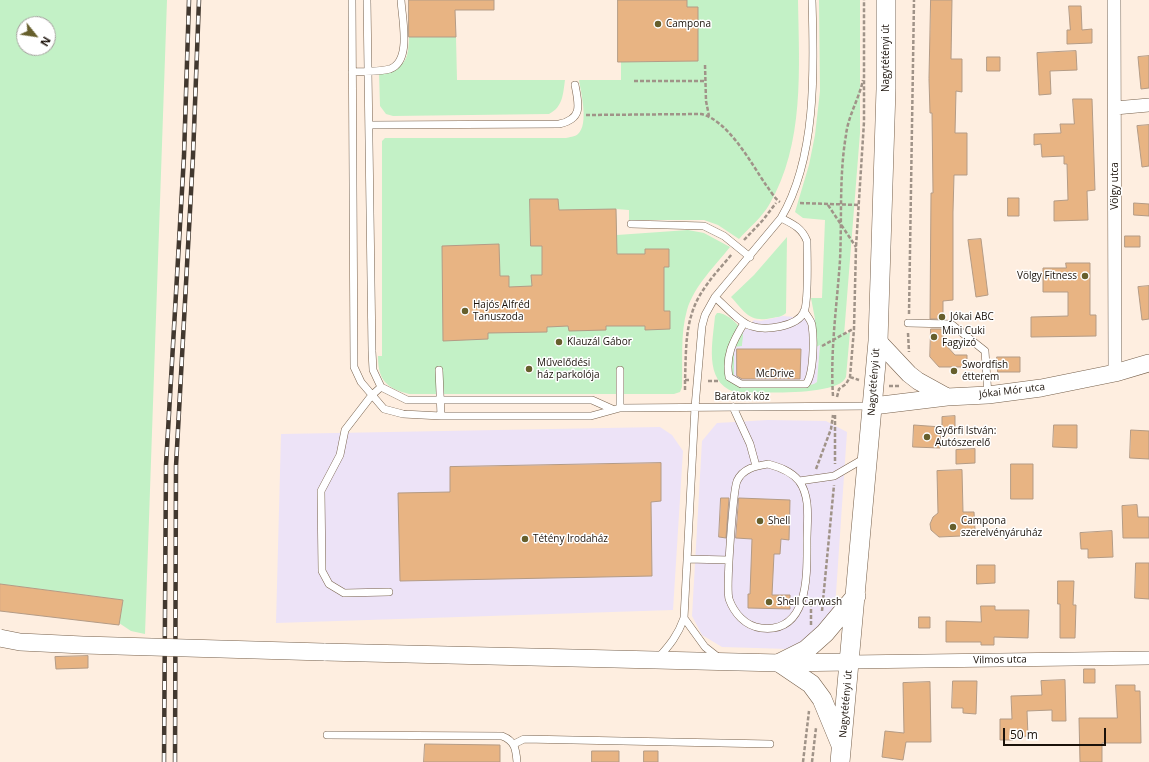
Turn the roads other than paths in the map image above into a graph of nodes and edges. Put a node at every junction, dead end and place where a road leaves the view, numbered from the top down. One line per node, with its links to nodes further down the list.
1 (352, 0): 8 (lane, Barátok köz)
2 (367, 0): 7 (lane)
3 (400, 0): 7 (lane)
4 (812, 0): 13 (lane)
5 (886, 0): 20 (main road, Nagytétényi út)
6 (1114, 0): 11 (street, Völgy utca)
7 (368, 71): 8 (lane); 12 (lane)
8 (352, 72): 26 (lane, Barátok köz)
9 (575, 85): 12 (lane)
10 (1149, 105): 11 (street)
11 (1115, 108): 24 (street, Völgy utca)
12 (368, 125): 25 (lane)
13 (781, 218): 15 (lane); 17 (lane)
14 (632, 224): 15 (lane)
15 (750, 257): 16 (lane)
16 (715, 297): 19 (lane); 31 (lane)
17 (804, 311): 19 (lane); 19 (lane, McDrive)
18 (908, 322): 27 (lane)
19 (744, 323)
20 (878, 340): 28 (street); 30 (main road, Nagytétényi út)
21 (1149, 363): 24 (street, Jókai Mór utca)
22 (439, 370): 29 (lane)
23 (620, 370): 33 (lane)
24 (1115, 373): 27 (street, Jókai Mór utca)
25 (381, 387): 26 (lane); 29 (lane)
26 (372, 395): 35 (lane, Barátok köz); 41 (lane)
27 (988, 395): 28 (street, Jókai Mór utca)
28 (947, 397): 30 (street, Jókai Mór utca)
29 (440, 400): 34 (lane); 35 (lane)
30 (873, 406): 32 (lane, Barátok köz); 36 (main road, Nagytétényi út)
31 (696, 407): 32 (lane, Barátok köz); 33 (lane, Barátok köz); 39 (lane)
32 (733, 407): 37 (lane)
33 (620, 408): 34 (lane, Barátok köz)
34 (612, 409): 35 (lane, Barátok köz)
35 (441, 416)
36 (869, 455): 38 (lane); 42 (main road, Nagytétényi út)
37 (756, 466): 38 (lane); 40 (lane)
38 (799, 481): 40 (lane)
39 (687, 558): 40 (lane); 43 (lane)
40 (729, 560)
41 (389, 592)
42 (856, 596): 48 (main road, Nagytétényi út); 49 (main road)
43 (684, 618): 46 (lane); 47 (lane)
44 (0, 638): 46 (street, bridge)
45 (1149, 658): 48 (street, Vilmos utca)
46 (655, 661): 47 (street)
47 (725, 662): 49 (street)
48 (850, 662): 49 (street); 53 (main road, Nagytétényi út)
49 (780, 663): 53 (main road)
50 (327, 735): 51 (lane)
51 (514, 744): 52 (lane); 54 (lane)
52 (770, 744)
53 (841, 755)
54 (516, 762)

